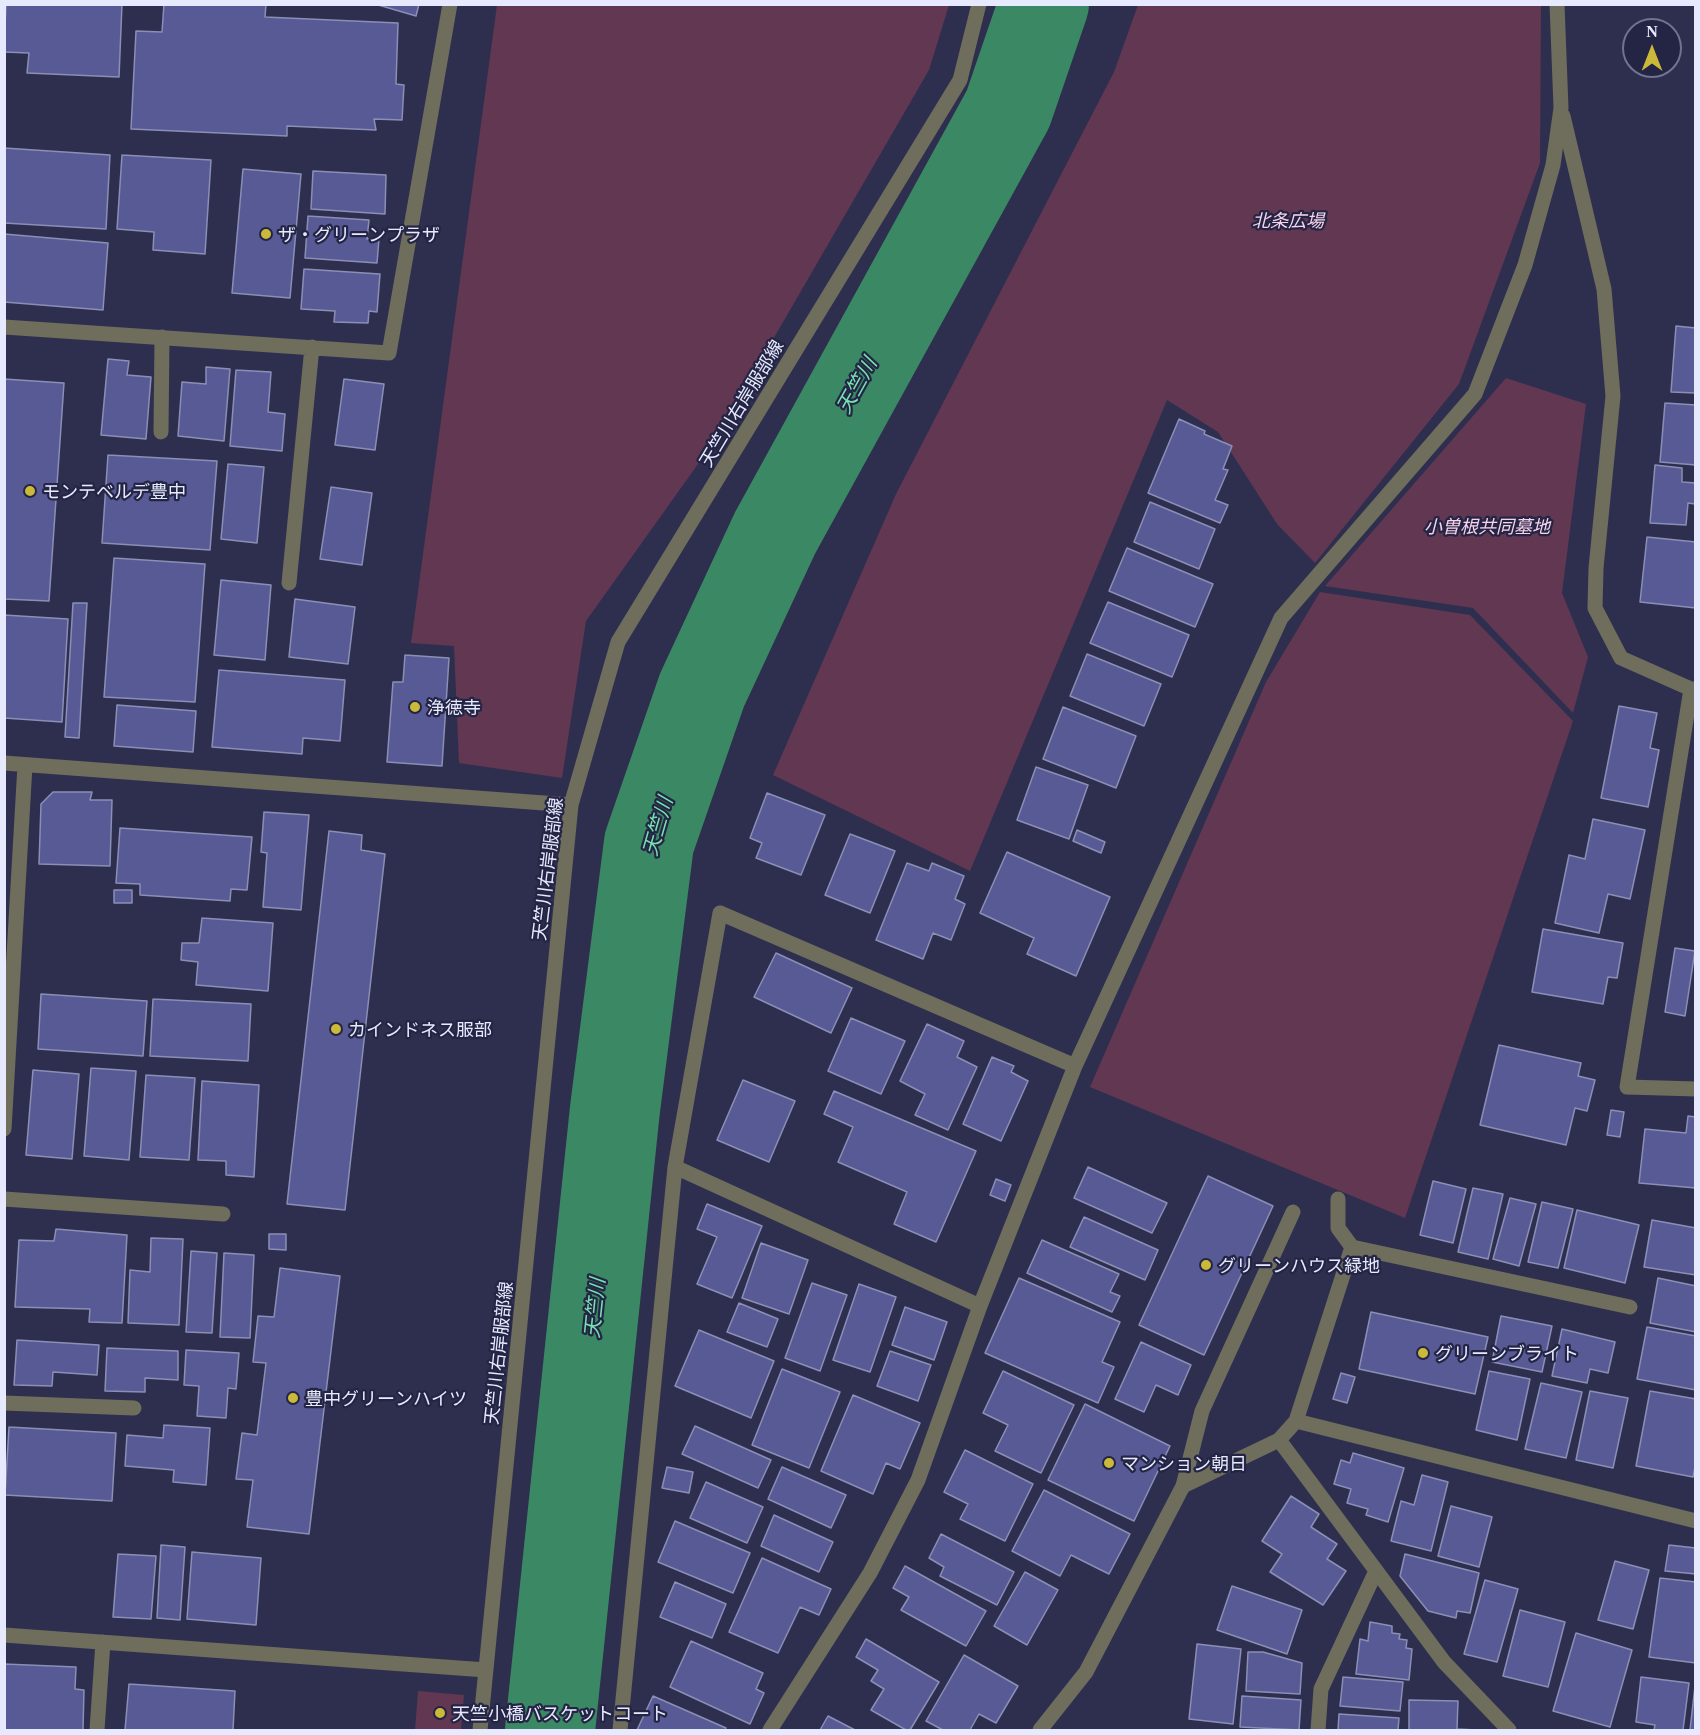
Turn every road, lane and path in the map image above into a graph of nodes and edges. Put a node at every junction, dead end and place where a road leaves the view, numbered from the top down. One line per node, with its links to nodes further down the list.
1 (450, 4): 7 (street)
2 (979, 4): 13 (street, 天竺川右岸服部線)
3 (1557, 4): 4 (street)
4 (1561, 108): 10 (street); 14 (street)
5 (4, 327): 6 (street)
6 (162, 338): 7 (street); 8 (street)
7 (312, 347): 9 (street)
8 (161, 432)
9 (289, 583)
10 (1693, 689): 15 (street)
11 (4, 763): 12 (street)
12 (25, 765): 13 (street); 16 (street)
13 (571, 805): 34 (street, 天竺川右岸服部線)
14 (1075, 1066): 17 (street); 23 (street)
15 (1695, 1089)
16 (4, 1129)
17 (675, 1167): 23 (street); 37 (street)
18 (4, 1199): 21 (street)
19 (1338, 1199): 22 (street)
20 (1293, 1212): 29 (street)
21 (223, 1214)
22 (1352, 1247): 24 (street); 27 (street)
23 (980, 1306): 38 (street)
24 (1630, 1307)
25 (4, 1403): 26 (street)
26 (134, 1408)
27 (1296, 1421): 28 (street); 30 (street)
28 (1279, 1440): 29 (street); 31 (street)
29 (1183, 1486): 39 (street)
30 (1695, 1521)
31 (1376, 1571): 40 (street); 41 (street)
32 (4, 1635): 33 (street)
33 (103, 1642): 34 (street); 35 (street)
34 (486, 1670): 36 (street, 天竺川右岸服部線)
35 (97, 1731)
36 (480, 1731)
37 (620, 1731)
38 (770, 1731)
39 (1040, 1731)
40 (1318, 1731)
41 (1509, 1731)

